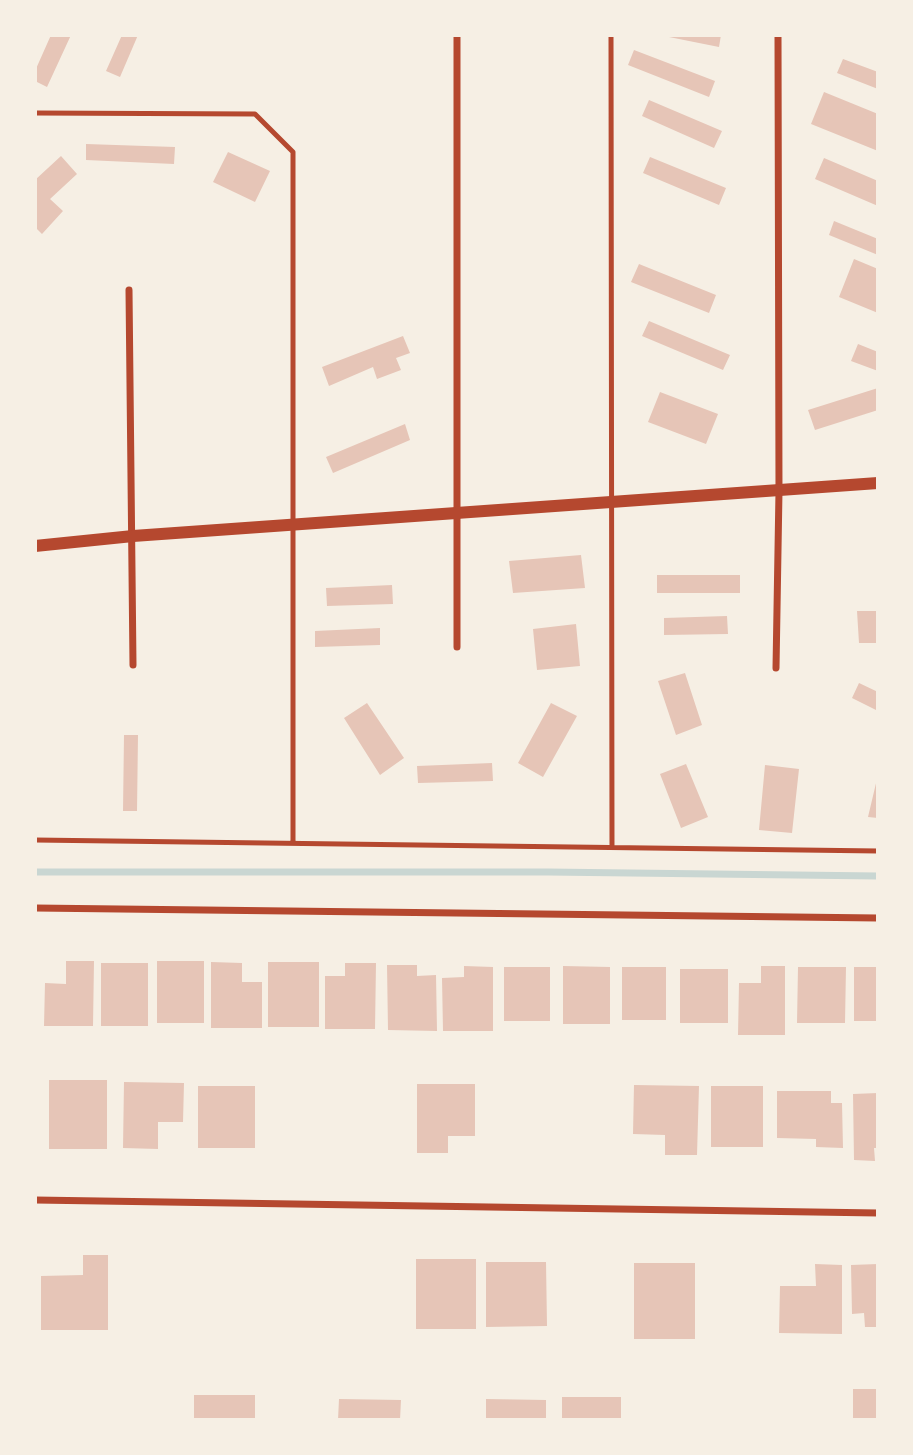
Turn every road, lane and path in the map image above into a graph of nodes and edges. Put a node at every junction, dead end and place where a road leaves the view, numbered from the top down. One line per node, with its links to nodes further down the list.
1 (457, 35): 9 (street)
2 (611, 35): 8 (lane)
3 (778, 35): 7 (street)
4 (35, 113): 10 (lane)
5 (129, 290): 11 (street)
6 (878, 483): 7 (street)
7 (779, 491): 8 (street); 15 (street)
8 (613, 503): 9 (street); 18 (lane)
9 (457, 515): 10 (street); 13 (street)
10 (293, 526): 11 (street); 17 (lane)
11 (133, 536): 12 (street); 14 (street)
12 (35, 546)
13 (457, 648)
14 (133, 665)
15 (776, 668)
16 (35, 840): 17 (lane)
17 (293, 842): 18 (lane)
18 (612, 846): 19 (lane)
19 (878, 851)
20 (35, 908): 21 (street)
21 (878, 918)
22 (35, 1200): 23 (street)
23 (878, 1213)

